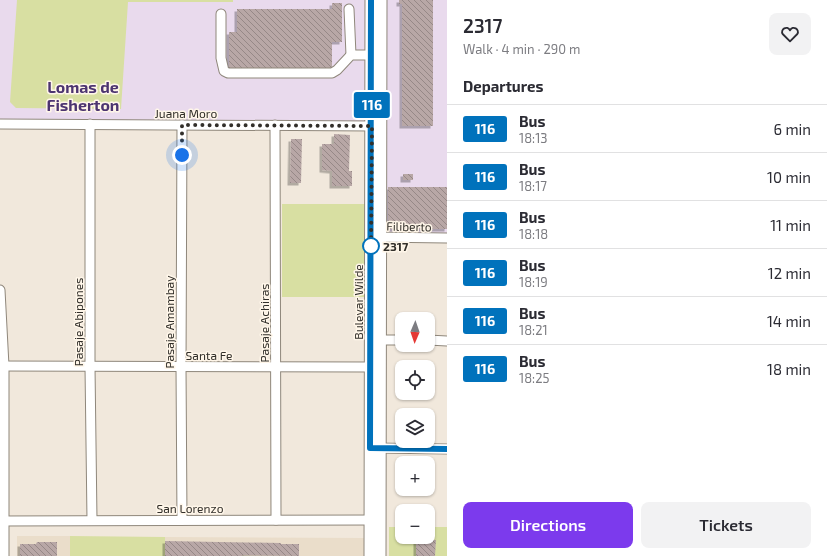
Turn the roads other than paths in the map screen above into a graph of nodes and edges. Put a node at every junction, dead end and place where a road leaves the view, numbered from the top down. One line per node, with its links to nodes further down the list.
1 (371, 0): 6 (main road, Bulevar Wilde)
2 (381, 0): 12 (main road, Bulevar Wilde)
3 (349, 9): 5 (street)
4 (221, 14): 5 (street)
5 (351, 55): 6 (street)
6 (372, 55): 11 (main road, Bulevar Wilde)
7 (0, 124): 8 (street, Juana Moro)
8 (90, 124): 9 (street, Juana Moro); 20 (street, Pasaje Abipones)
9 (182, 125): 10 (street, Juana Moro); 21 (street, Pasaje Amambay)
10 (275, 125): 11 (street, Juana Moro); 22 (street, Pasaje Achiras)
11 (372, 126): 12 (main road, Bulevar Wilde)
12 (376, 237): 13 (street, Filiberto); 15 (main road, Bulevar Wilde)
13 (447, 238)
14 (0, 290): 19 (street)
15 (375, 340): 16 (street); 23 (main road, Bulevar Wilde); 24 (main road, Bulevar Wilde)
16 (395, 340)
17 (435, 340): 18 (street)
18 (447, 340)
19 (2, 366): 20 (street, Santa Fe); 30 (street)
20 (90, 367): 21 (street, Santa Fe); 26 (street, Pasaje Abipones)
21 (181, 367): 22 (street, Santa Fe); 27 (street, Pasaje Amambay)
22 (276, 367): 23 (street, Santa Fe); 28 (street, Pasaje Achiras)
23 (370, 367): 24 (main road, Bulevar Wilde)
24 (375, 448): 25 (street); 29 (main road, Bulevar Wilde)
25 (447, 449)
26 (92, 520): 27 (street, San Lorenzo); 30 (street, San Lorenzo)
27 (182, 520): 28 (street, San Lorenzo)
28 (276, 520): 29 (street, San Lorenzo)
29 (375, 520): 32 (main road, Bulevar Wilde); 33 (main road, Bulevar Wilde)
30 (2, 521): 31 (street)
31 (4, 556)
32 (370, 556)
33 (380, 556)

